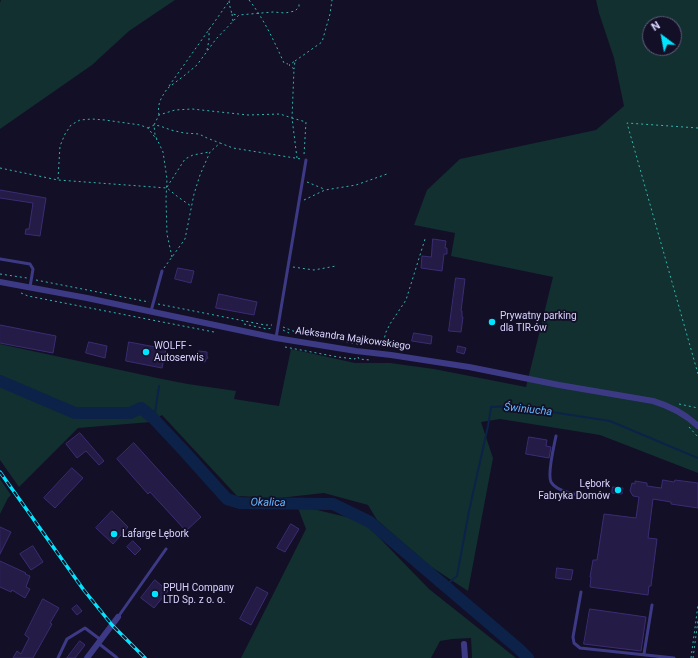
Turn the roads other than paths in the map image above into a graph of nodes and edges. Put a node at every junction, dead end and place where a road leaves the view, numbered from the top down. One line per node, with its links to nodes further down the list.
1 (306, 160): 7 (lane)
2 (0, 259): 5 (lane)
3 (162, 271): 6 (lane)
4 (0, 282): 5 (street, Aleksandra Majkowskiego)
5 (30, 287): 6 (street, Aleksandra Majkowskiego)
6 (151, 312): 7 (street, Aleksandra Majkowskiego)
7 (276, 338): 8 (street, Aleksandra Majkowskiego)
8 (696, 422)
9 (556, 436): 10 (lane)
10 (595, 498)
11 (166, 549): 14 (lane)
12 (581, 592): 17 (lane)
13 (652, 605): 17 (lane)
14 (118, 617): 15 (street)
15 (100, 641): 18 (lane); 19 (street); 20 (lane)
16 (464, 644): 21 (street)
17 (644, 654): 22 (lane)
18 (58, 658)
19 (87, 658)
20 (117, 658)
21 (464, 658)
22 (674, 658)

